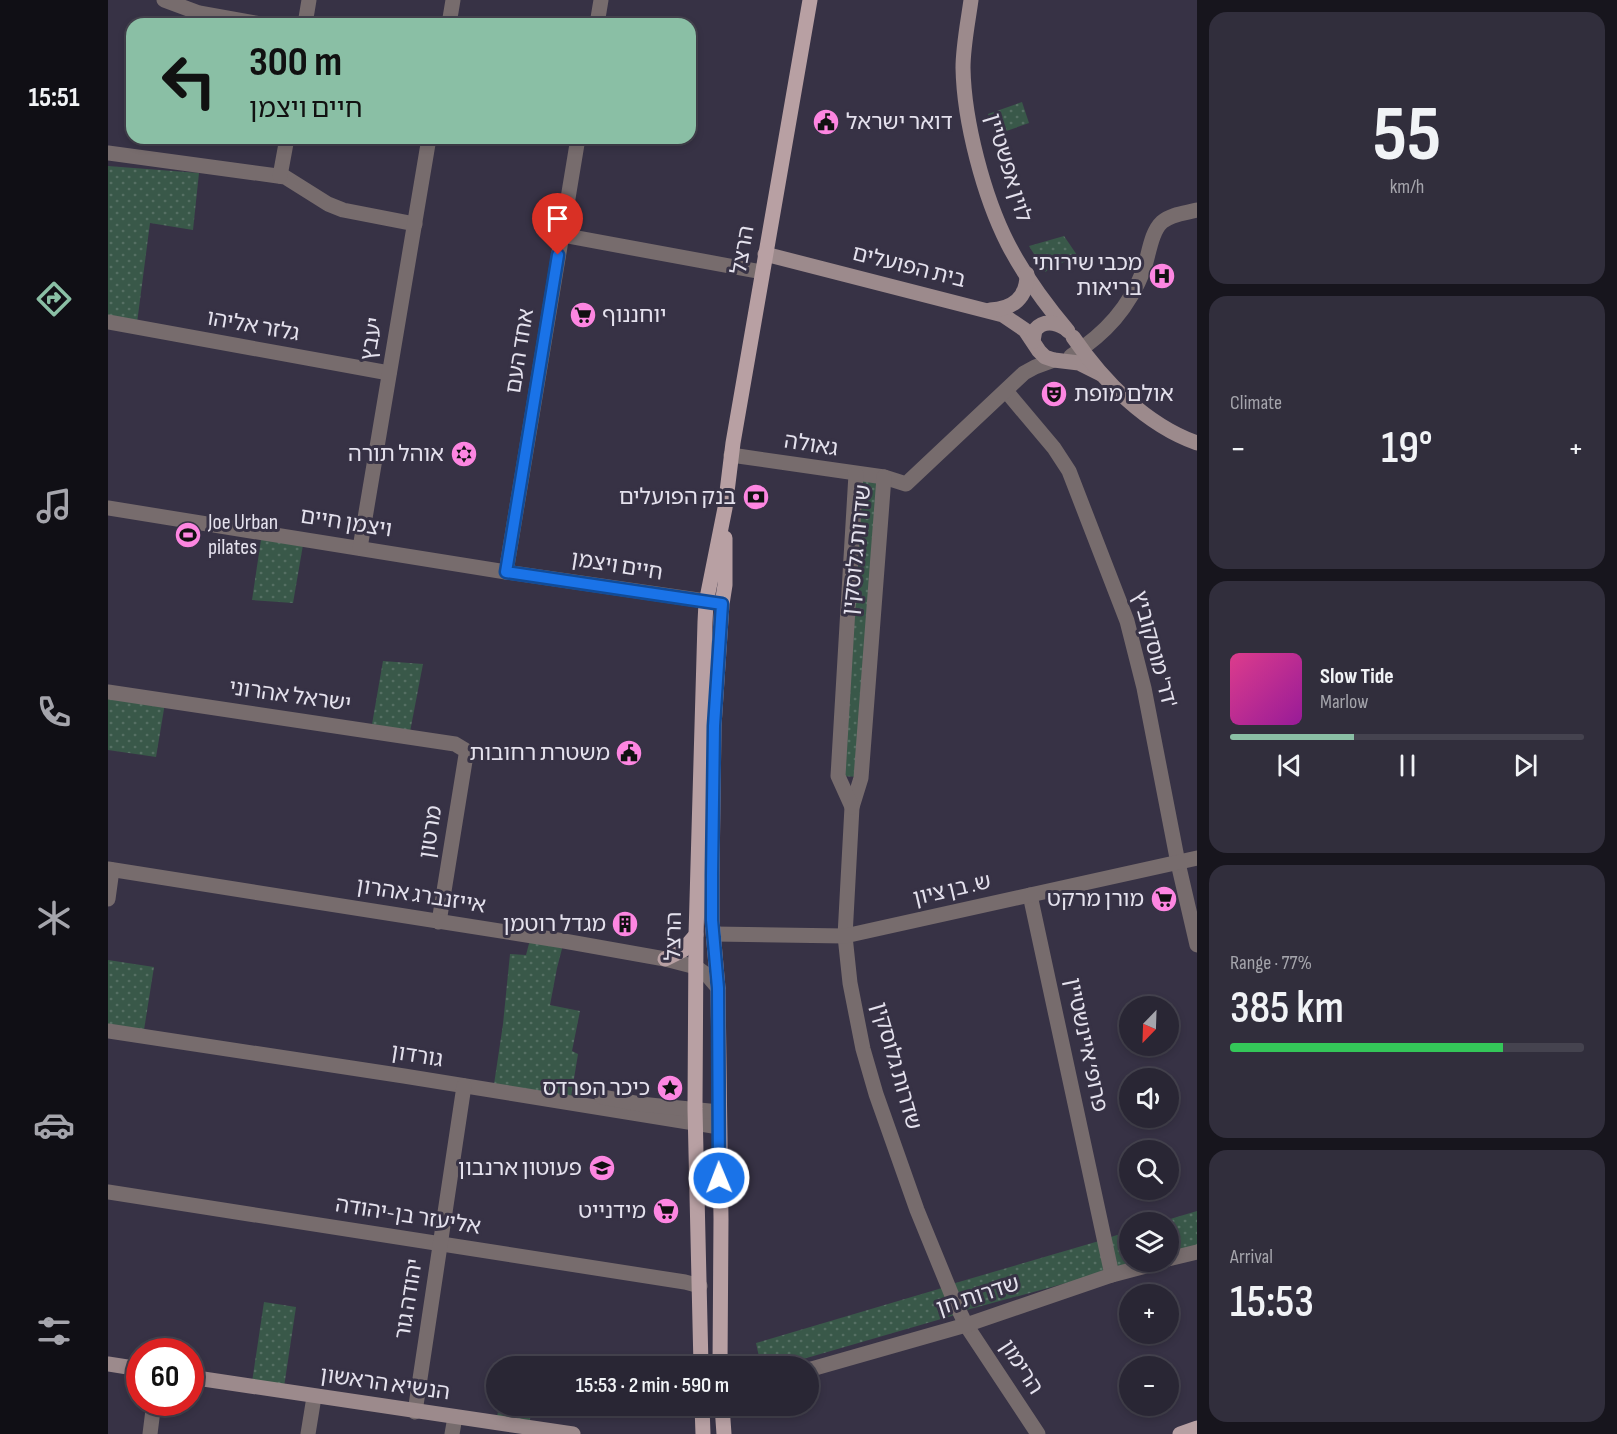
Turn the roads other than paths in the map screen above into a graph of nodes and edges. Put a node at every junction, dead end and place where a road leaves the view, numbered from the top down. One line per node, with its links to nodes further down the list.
1 (164, 0): 7 (street)
2 (309, 0): 8 (street)
3 (453, 0): 9 (street)
4 (601, 0): 10 (street)
5 (810, 0): 19 (main road, הרצל)
6 (971, 0): 21 (street, לוין אפשטיין)
7 (227, 18)
8 (306, 18)
9 (449, 18)
10 (598, 18)
11 (285, 144): 15 (street)
12 (428, 144): 17 (street, יעבץ)
13 (577, 144): 18 (street, אחד העם)
14 (108, 153): 15 (street)
15 (280, 176): 17 (street)
16 (1197, 210): 25 (street, שדרות גלוסקין)
17 (415, 224): 26 (street, יעבץ)
18 (562, 235): 20 (street); 37 (street, אחד העם)
19 (765, 254): 20 (main road, הרצל); 22 (street, בית הפועלים)
20 (762, 272): 31 (main road, הרצל)
21 (1027, 274): 22 (street); 25 (street, לוין אפשטיין)
22 (987, 310): 24 (street, בית הפועלים)
23 (108, 322): 26 (street, גלזר אליהו)
24 (1034, 343): 25 (street, בית הפועלים); 25 (street); 27 (street, שדרות גלוסקין)
25 (1068, 349): 27 (street, שדרות גלוסקין); 28 (street, לוין אפשטיין); 28 (street, לוין אפשטיין)
26 (389, 373): 36 (street, יעבץ)
27 (1024, 373): 29 (street, שדרות גלוסקין)
28 (1101, 374): 30 (street, לוין אפשטיין)
29 (1006, 391): 33 (street, שדרות גלוסקין); 45 (street, דר' מוסקוביץ')
30 (1197, 443)
31 (731, 455): 32 (street, גאולה); 35 (main road, הרצל)
32 (856, 474): 33 (street, גאולה); 42 (street, שדרות גלוסקין)
33 (884, 477): 42 (street, שדרות גלוסקין)
34 (108, 508): 36 (street, ויצמן חיים)
35 (725, 508): 38 (main road, הרצל); 39 (main road, הרצל)
36 (360, 548): 37 (street, ויצמן חיים)
37 (506, 572): 38 (street, חיים ויצמן)
38 (706, 603): 39 (street, חיים ויצמן); 51 (main road, הרצל)
39 (722, 604): 50 (main road, הרצל)
40 (108, 692): 41 (street, ישראל אהרוני)
41 (465, 750): 49 (street, מרטון)
42 (852, 807): 52 (street, שדרות גלוסקין)
43 (1197, 850): 45 (street)
44 (1197, 858): 45 (street, ש. בן ציון)
45 (1178, 862): 47 (street, ש. בן ציון); 53 (street, דר' מוסקוביץ')
46 (110, 870): 48 (street); 49 (street, אייזנברג אהרון)
47 (1030, 896): 52 (street, ש. בן ציון); 66 (street, פרופ׳ איינשטיין)
48 (108, 899)
49 (439, 922): 54 (street, אייזנברג אהרון)
50 (714, 934): 52 (street, ש. בן ציון); 56 (main road, הרצל)
51 (696, 935): 54 (main road); 55 (main road, הרצל)
52 (845, 936): 68 (street, שדרות גלוסקין)
53 (1197, 945)
54 (665, 959): 55 (street, אייזנברג אהרון)
55 (696, 967): 56 (street, אייזנברג אהרון); 59 (main road, הרצל)
56 (718, 988): 60 (main road, הרצל)
57 (108, 1031): 58 (street, גורדון)
58 (464, 1086): 59 (street, גורדון); 62 (street, יהודה גור)
59 (695, 1117): 60 (street); 67 (main road, הרצל)
60 (719, 1119): 70 (main road, הרצל)
61 (108, 1192): 62 (street, אליעזר בן-יהודה)
62 (440, 1244): 67 (street, אליעזר בן-יהודה); 76 (street, יהודה גור)
63 (1197, 1252): 64 (street)
64 (1179, 1256)
65 (1123, 1272): 66 (street, שדרות חן)
66 (1112, 1275): 68 (street, שדרות חן)
67 (700, 1286): 69 (main road, הרצל)
68 (966, 1325): 73 (street, שדרות חן); 88 (street, הרימון)
69 (701, 1356)
70 (720, 1356)
71 (108, 1364): 72 (street)
72 (126, 1367)
73 (819, 1367)
74 (204, 1379): 75 (street, הנשיא הראשון)
75 (314, 1397): 76 (street, הנשיא הראשון); 83 (street)
76 (415, 1412): 80 (street, הנשיא הראשון)
77 (152, 1416): 82 (street)
78 (702, 1416): 86 (main road)
79 (723, 1416): 87 (main road)
80 (455, 1417): 84 (street); 85 (street, הנשיא הראשון)
81 (1197, 1428): 89 (main road)
82 (150, 1434)
83 (308, 1434)
84 (452, 1434)
85 (573, 1434)
86 (702, 1434)
87 (724, 1434)
88 (1038, 1434)
89 (1180, 1434)

